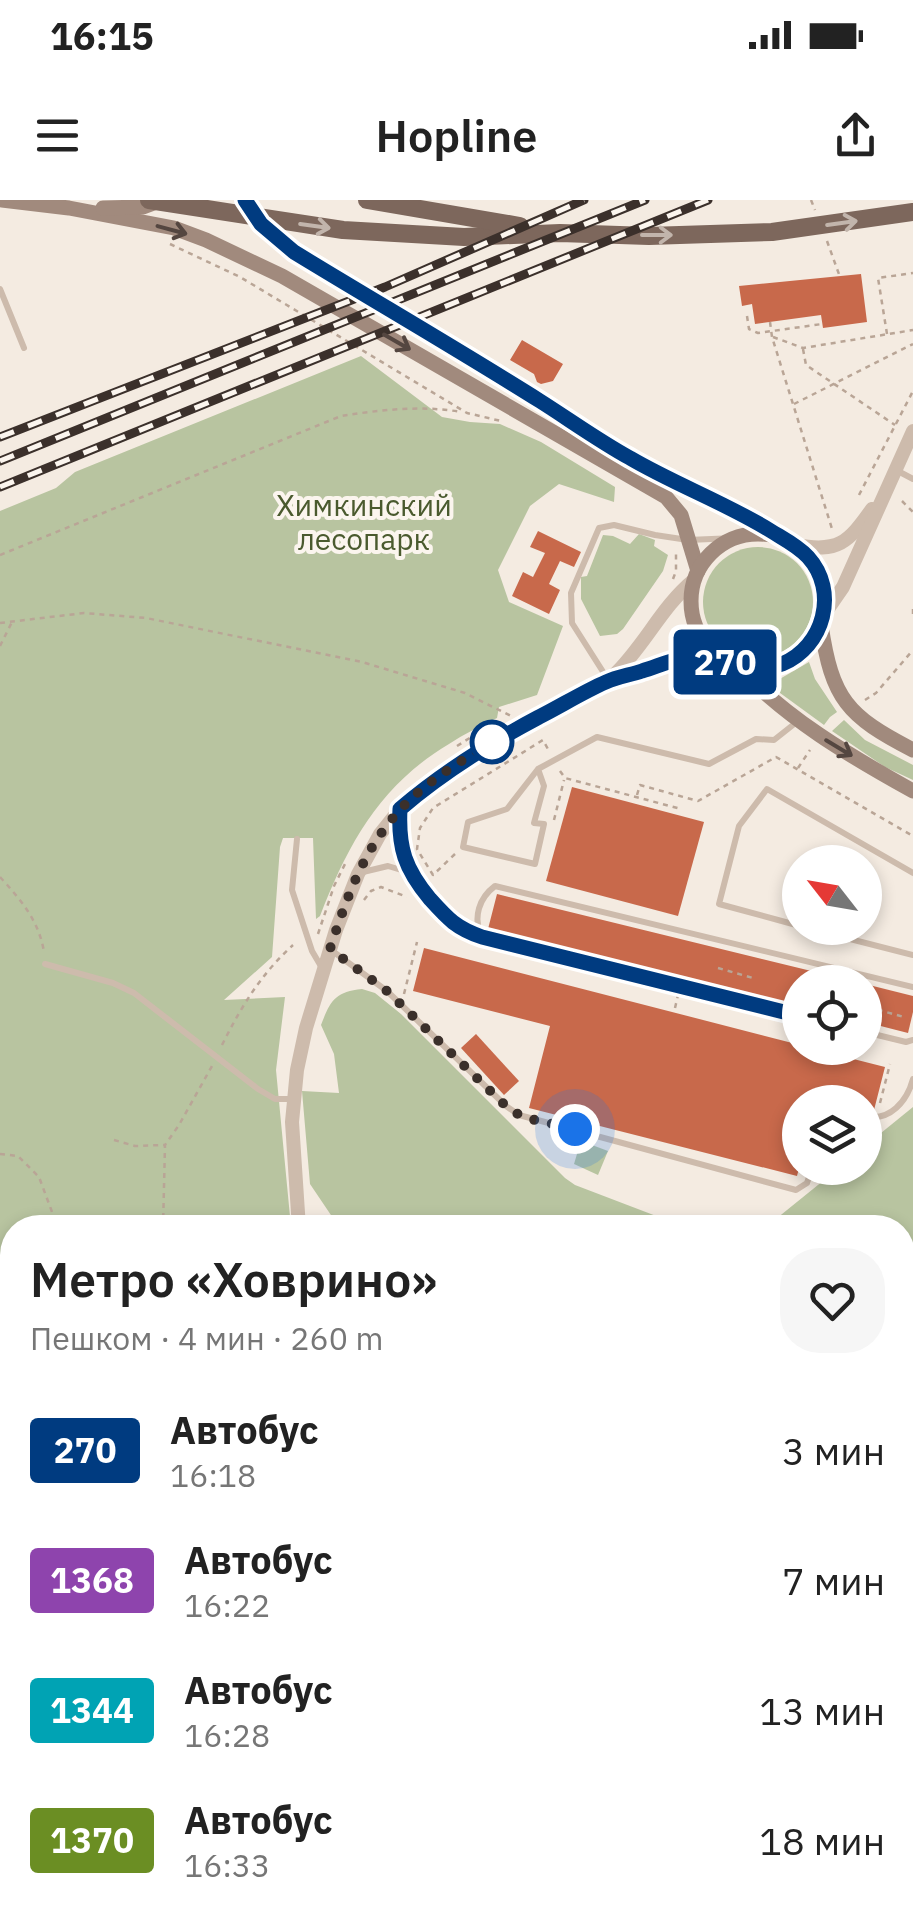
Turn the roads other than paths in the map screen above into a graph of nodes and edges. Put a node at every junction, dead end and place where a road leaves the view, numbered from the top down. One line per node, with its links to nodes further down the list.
1 (2, 200): 6 (main road)
2 (150, 200): 8 (main road, one-way to 8)
3 (162, 200): 6 (main road)
4 (245, 200): 17 (main road)
5 (367, 200): 8 (main road)
6 (70, 208): 16 (main road, one-way to 16)
7 (913, 212): 8 (main road, one-way to 7)
8 (560, 233)
9 (0, 289): 10 (lane)
10 (24, 348)
11 (913, 432): 12 (street)
12 (895, 469): 13 (lane); 14 (street)
13 (913, 478)
14 (887, 488): 17 (street); 19 (street)
15 (734, 538): 16 (lane); 17 (main road); 18 (main road)
16 (688, 540): 18 (main road); 21 (lane)
17 (790, 542): 19 (main road)
18 (696, 575): 20 (main road); 21 (street)
19 (822, 620): 20 (main road); 23 (main road)
20 (732, 664): 21 (street); 22 (main road)
21 (608, 680): 26 (street)
22 (798, 721): 24 (lane); 25 (main road, one-way to 25)
23 (913, 750)
24 (538, 770): 24 (lane)
25 (913, 790)
26 (400, 809): 30 (lane); 32 (street)
27 (297, 838): 39 (lane)
28 (864, 845): 33 (lane)
29 (882, 855): 31 (lane)
30 (410, 872): 32 (lane); 34 (lane)
31 (913, 873)
32 (358, 874): 36 (street)
33 (782, 921)
34 (482, 937): 40 (lane); 41 (lane)
35 (871, 945): 37 (lane)
36 (330, 949): 39 (street); 47 (lane)
37 (913, 956)
38 (45, 964): 45 (lane)
39 (323, 969): 45 (street)
40 (913, 987)
41 (782, 1012)
42 (882, 1036): 43 (lane)
43 (913, 1040)
44 (913, 1078): 46 (lane)
45 (293, 1099): 48 (street)
46 (882, 1116)
47 (805, 1185)
48 (298, 1215)

